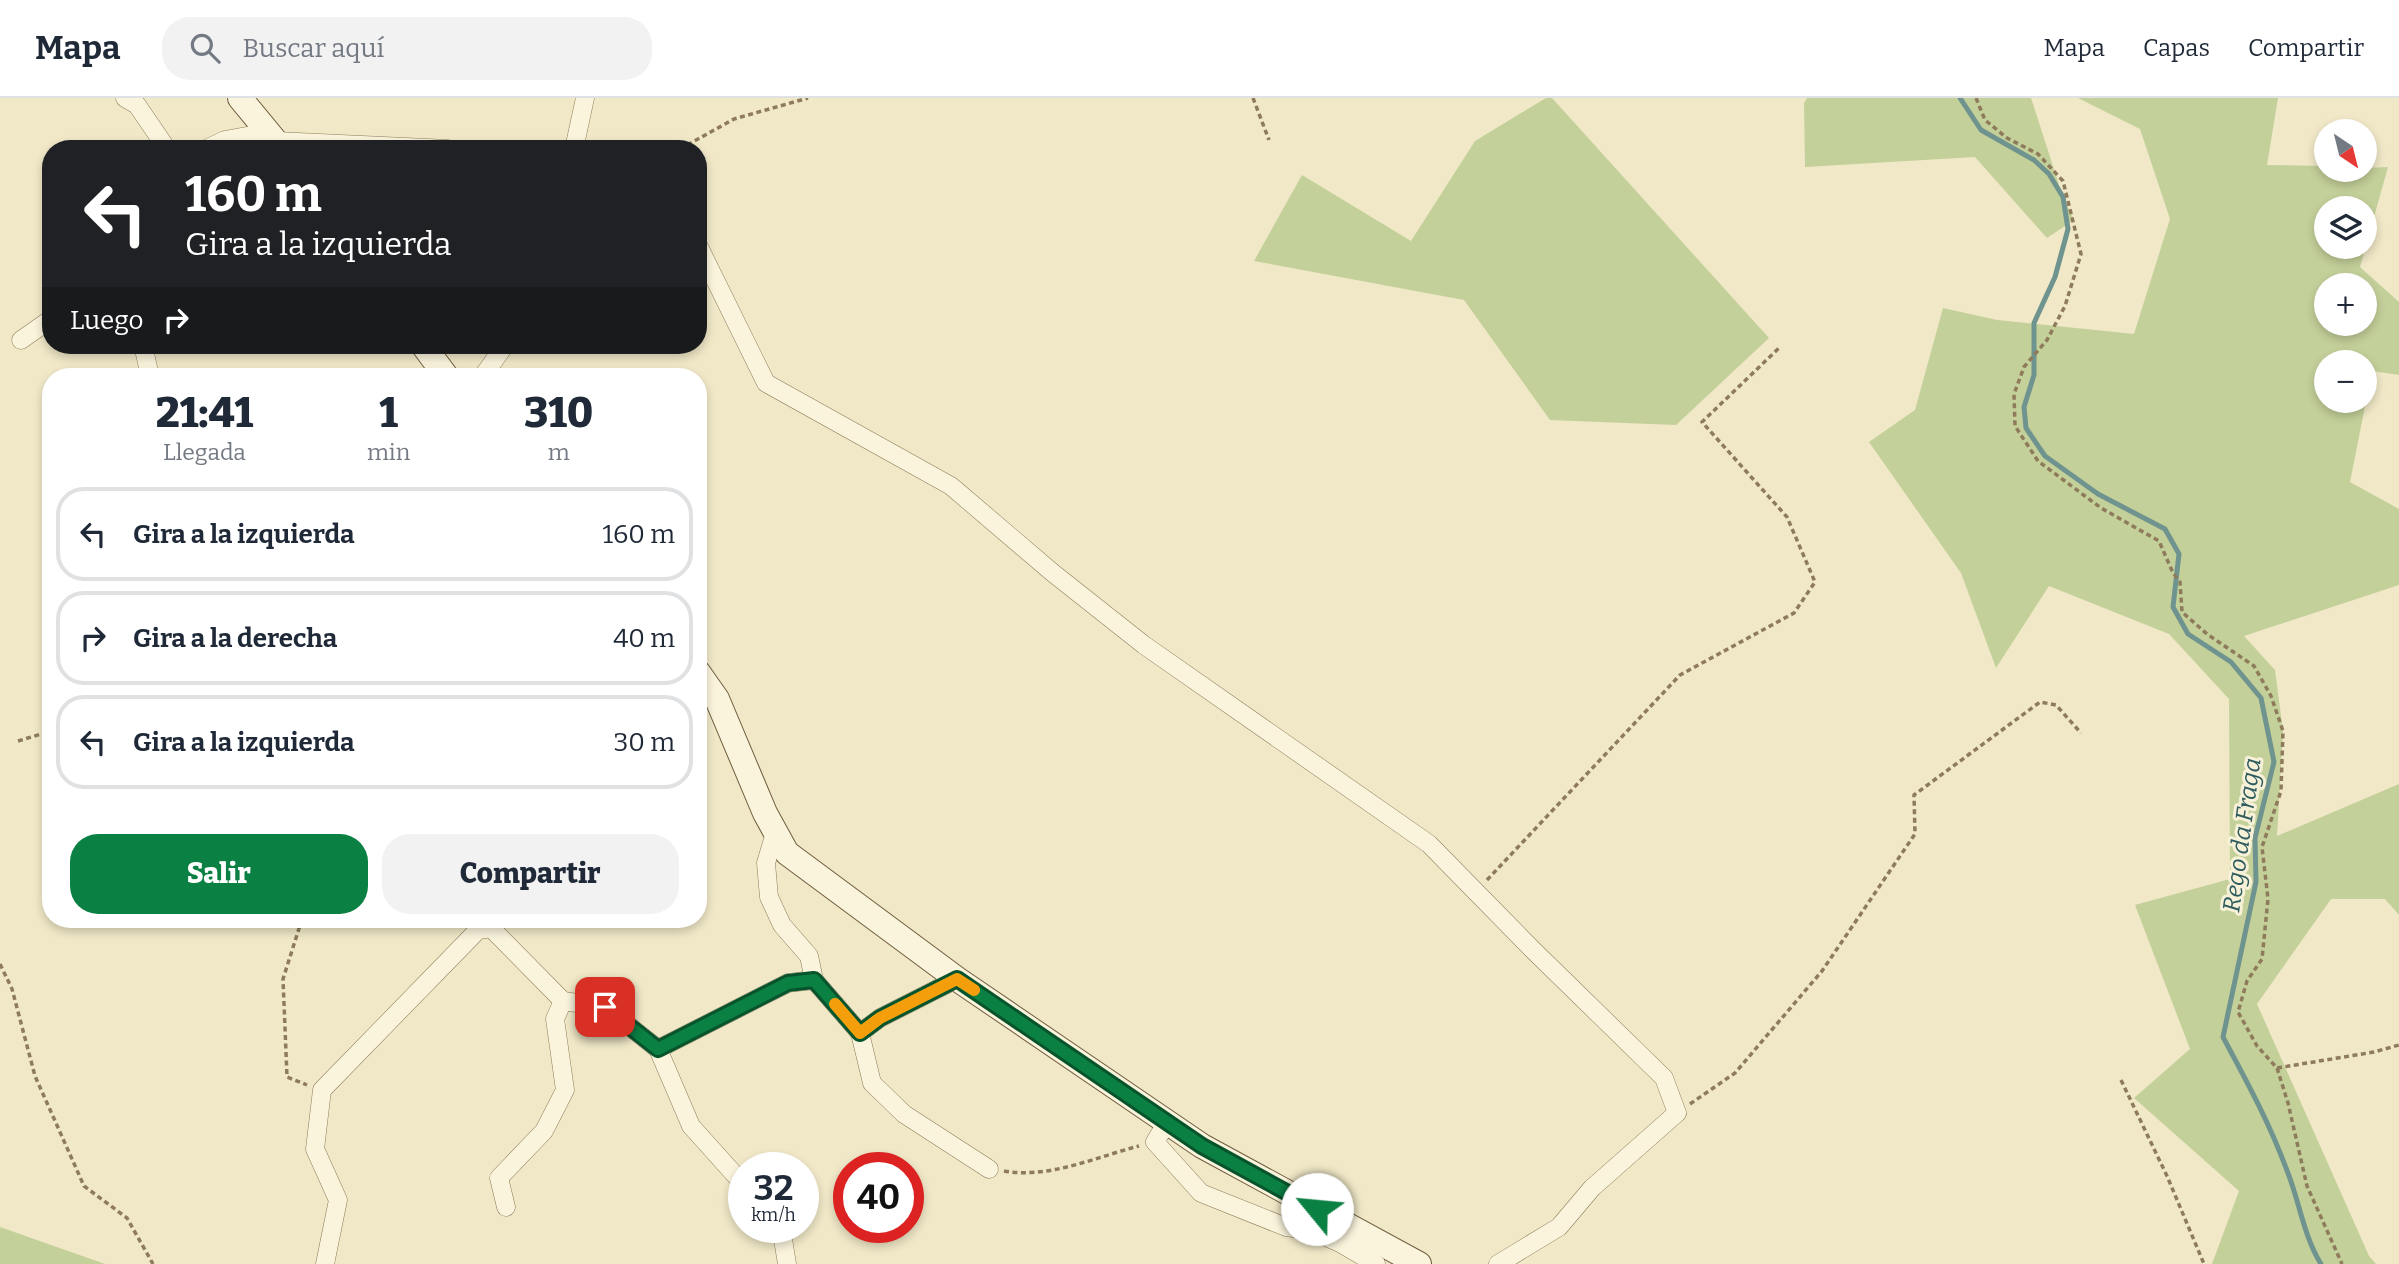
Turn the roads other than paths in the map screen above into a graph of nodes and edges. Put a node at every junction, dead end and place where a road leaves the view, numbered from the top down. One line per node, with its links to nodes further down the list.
1 (125, 98): 4 (street)
2 (240, 98): 6 (street)
3 (585, 98): 7 (street)
4 (161, 140)
5 (223, 140): 6 (street)
6 (275, 140)
7 (576, 140)
8 (707, 263): 29 (street)
9 (42, 325): 10 (street)
10 (21, 340)
11 (707, 685): 12 (street)
12 (775, 833): 15 (street); 16 (street)
13 (481, 928): 25 (street)
14 (495, 928): 17 (street)
15 (957, 979): 18 (street); 20 (street)
16 (814, 980): 18 (street); 19 (street)
17 (563, 1001): 19 (street); 23 (street)
18 (860, 1033): 22 (street)
19 (658, 1049): 21 (street)
20 (1161, 1132): 27 (street); 28 (street)
21 (728, 1167)
22 (989, 1169)
23 (506, 1207)
24 (784, 1243): 26 (street)
25 (325, 1264)
26 (787, 1264)
27 (1376, 1264)
28 (1419, 1264)
29 (1498, 1264)

